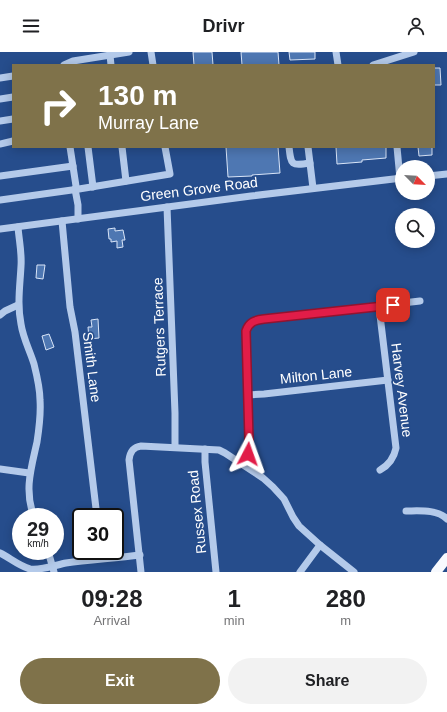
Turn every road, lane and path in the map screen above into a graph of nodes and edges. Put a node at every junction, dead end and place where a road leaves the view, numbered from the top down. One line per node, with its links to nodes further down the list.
1 (129, 52): 6 (street)
2 (151, 52): 10 (street)
3 (336, 52): 11 (street)
4 (414, 52): 5 (street)
5 (403, 54): 7 (street)
6 (110, 55): 8 (street); 9 (street)
7 (384, 63)
8 (66, 64)
9 (111, 64)
10 (153, 64)
11 (338, 64)
12 (12, 76): 13 (street)
13 (0, 78)
14 (12, 97): 15 (street)
15 (0, 99)
16 (12, 119): 17 (street)
17 (0, 121)
18 (12, 141): 19 (street)
19 (0, 144)
20 (70, 148): 29 (street)
21 (88, 148): 35 (street)
22 (122, 148): 34 (street)
23 (166, 148): 34 (street)
24 (289, 148): 28 (street)
25 (308, 148): 28 (street)
26 (397, 148): 27 (street)
27 (399, 160)
28 (310, 163): 36 (street)
29 (73, 166): 32 (street); 37 (street)
30 (447, 174): 31 (street)
31 (435, 175)
32 (0, 176)
33 (395, 179): 36 (street, Green Grove Road)
34 (126, 181): 35 (street)
35 (93, 187): 37 (street)
36 (313, 188): 39 (street, Green Grove Road)
37 (75, 189): 38 (street); 40 (street)
38 (0, 200)
39 (167, 207): 40 (street, Green Grove Road); 50 (street, Rutgers Terrace)
40 (78, 219): 41 (street, Green Grove Road)
41 (62, 221): 42 (street, Green Grove Road); 57 (street, Smith Lane)
42 (18, 227): 43 (street, Green Grove Road); 45 (street)
43 (0, 229)
44 (420, 302): 46 (street)
45 (18, 305): 47 (street); 55 (street)
46 (379, 307): 48 (street, Harvey Avenue); 49 (street)
47 (0, 316)
48 (388, 380): 49 (street, Milton Lane); 54 (street, Harvey Avenue)
49 (247, 395): 52 (street)
50 (175, 447): 51 (street); 62 (street)
51 (205, 449): 52 (street); 68 (street, Russex Road)
52 (242, 464): 60 (street)
53 (0, 469): 55 (street)
54 (380, 470)
55 (29, 474): 56 (street)
56 (31, 508)
57 (96, 508)
58 (406, 511): 59 (street)
59 (447, 519)
60 (320, 545): 69 (street); 70 (street)
61 (0, 553): 66 (street)
62 (140, 556): 63 (street); 67 (street)
63 (124, 558)
64 (447, 558): 71 (main road)
65 (102, 560): 66 (street)
66 (53, 569)
67 (141, 572)
68 (216, 572)
69 (300, 572)
70 (354, 572)
71 (436, 572)

